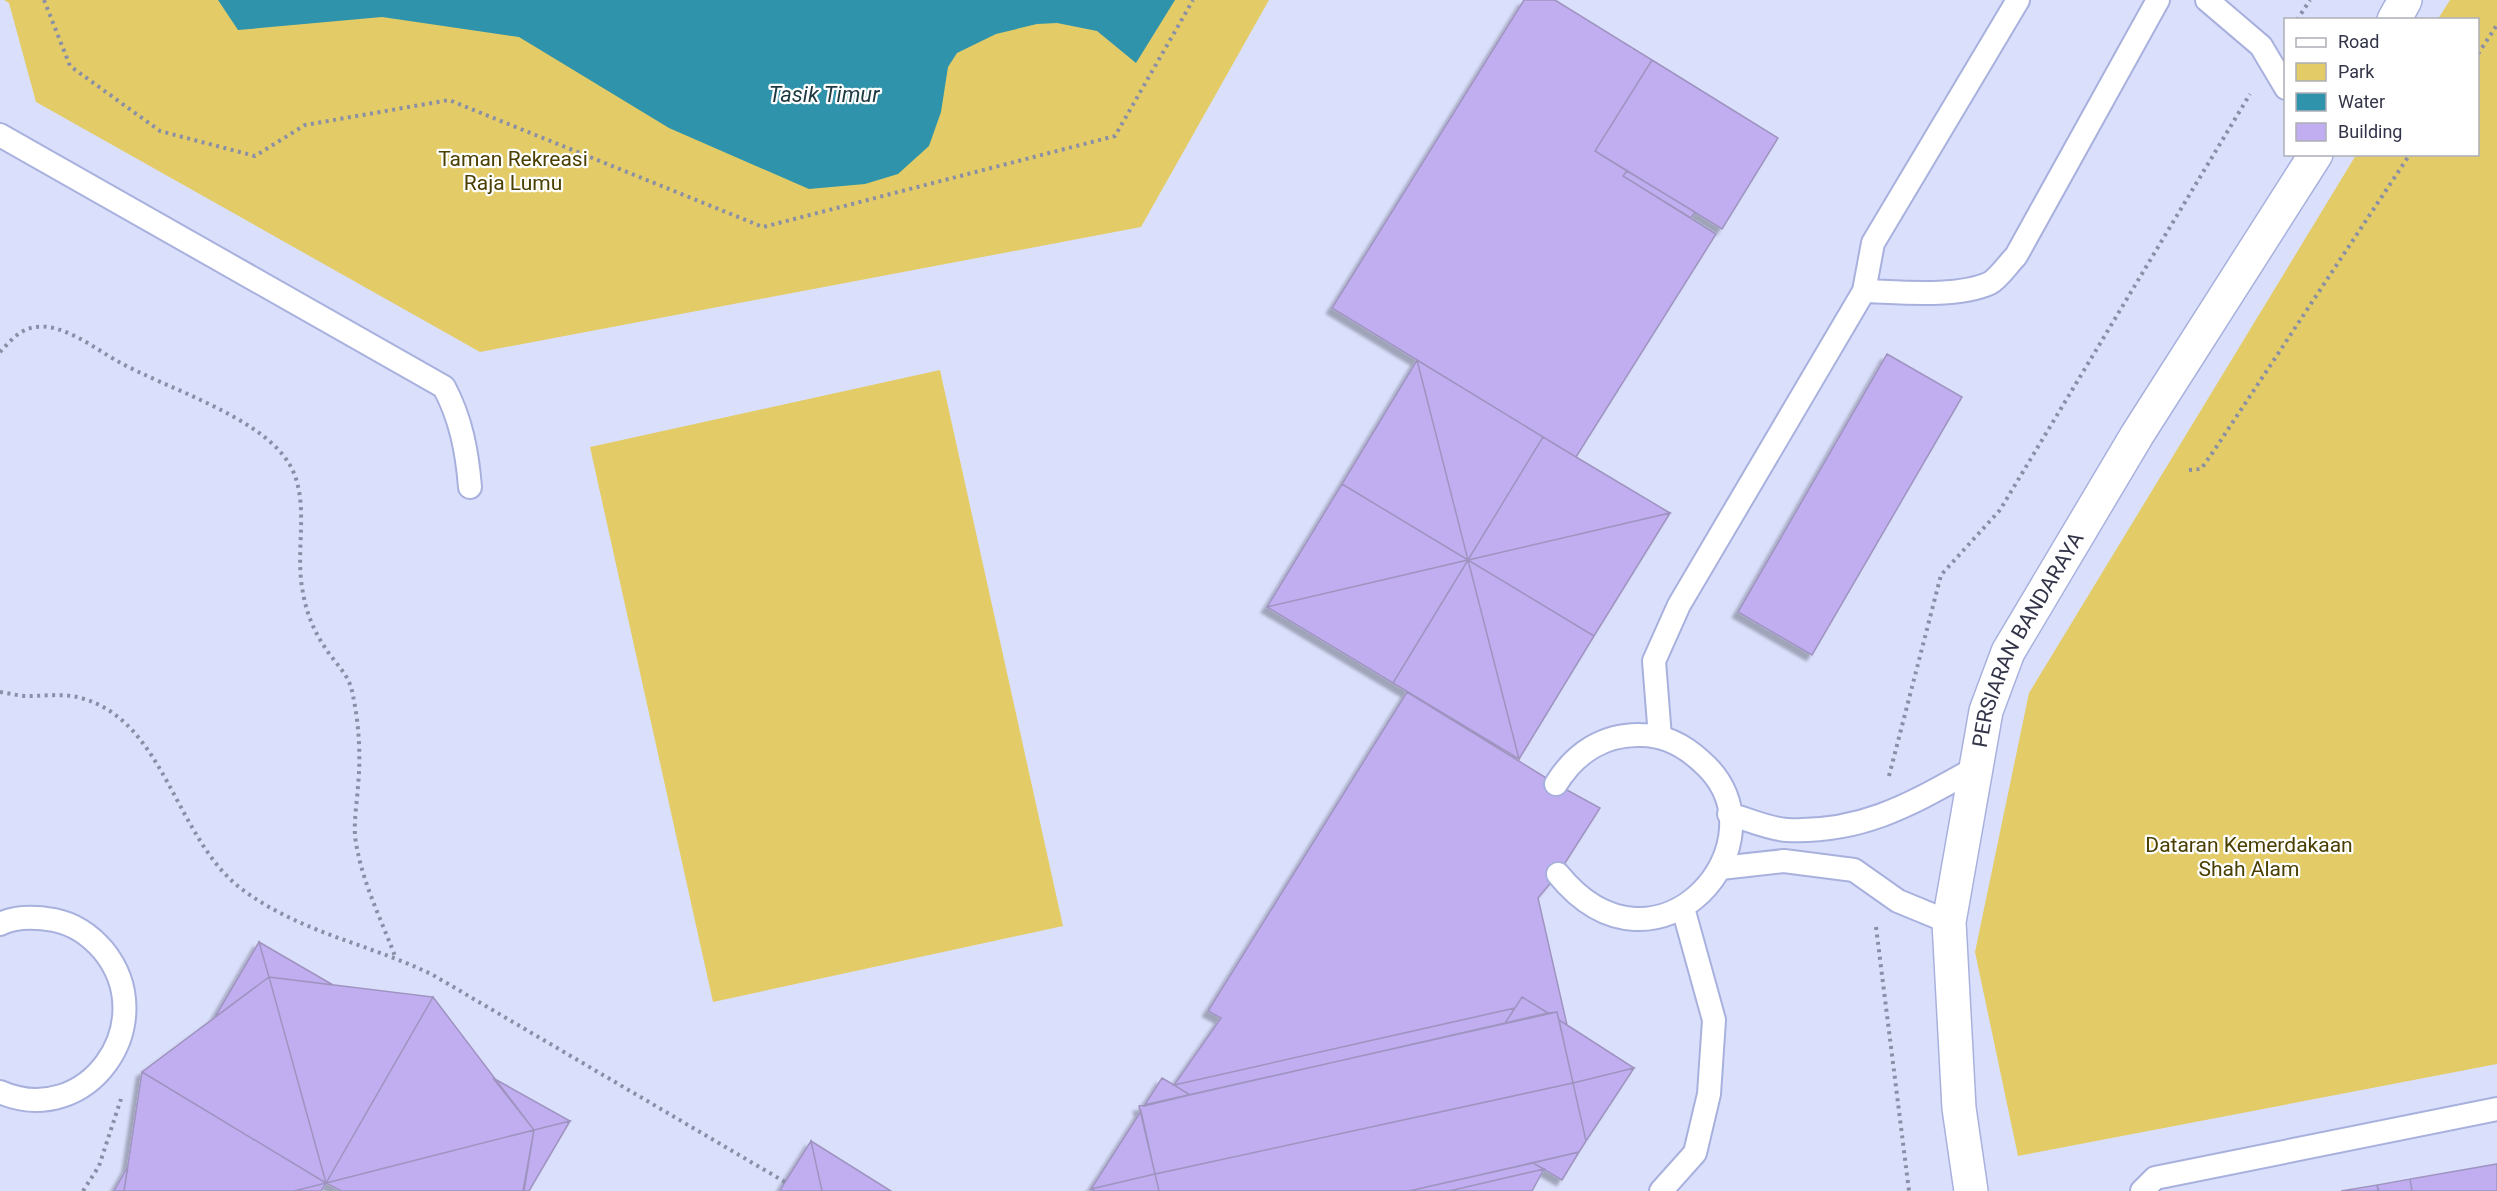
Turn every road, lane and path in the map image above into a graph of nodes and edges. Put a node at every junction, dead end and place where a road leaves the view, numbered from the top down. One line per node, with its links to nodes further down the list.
1 (44, 0): 2 (path)
2 (1193, 0)
3 (2018, 0): 16 (lane)
4 (2158, 0): 16 (lane)
5 (2207, 0): 12 (lane)
6 (2310, 0): 8 (path)
7 (2405, 0): 9 (main road)
8 (2298, 18)
9 (2395, 18)
10 (2497, 25): 11 (path)
11 (2479, 52)
12 (2284, 85)
13 (0, 135): 19 (lane)
14 (2314, 156): 22 (main road, PERSIARAN BANDARAYA)
15 (2409, 156): 18 (path)
16 (1864, 291): 21 (lane)
17 (0, 352): 30 (path)
18 (2188, 470)
19 (470, 487)
20 (0, 692): 30 (path)
21 (1660, 737): 23 (lane); 24 (lane)
22 (1974, 769): 24 (lane); 28 (main road, PERSIARAN BANDARAYA)
23 (1556, 784)
24 (1730, 814): 25 (lane)
25 (1721, 868): 27 (lane); 28 (lane)
26 (1558, 874): 27 (lane)
27 (1683, 908): 34 (lane)
28 (1948, 922): 35 (main road, PERSIARAN BANDARAYA)
29 (0, 924): 31 (lane)
30 (395, 956): 33 (path)
31 (4, 1101)
32 (2497, 1109): 36 (lane)
33 (785, 1182)
34 (1661, 1191)
35 (1971, 1191)
36 (2142, 1191)

